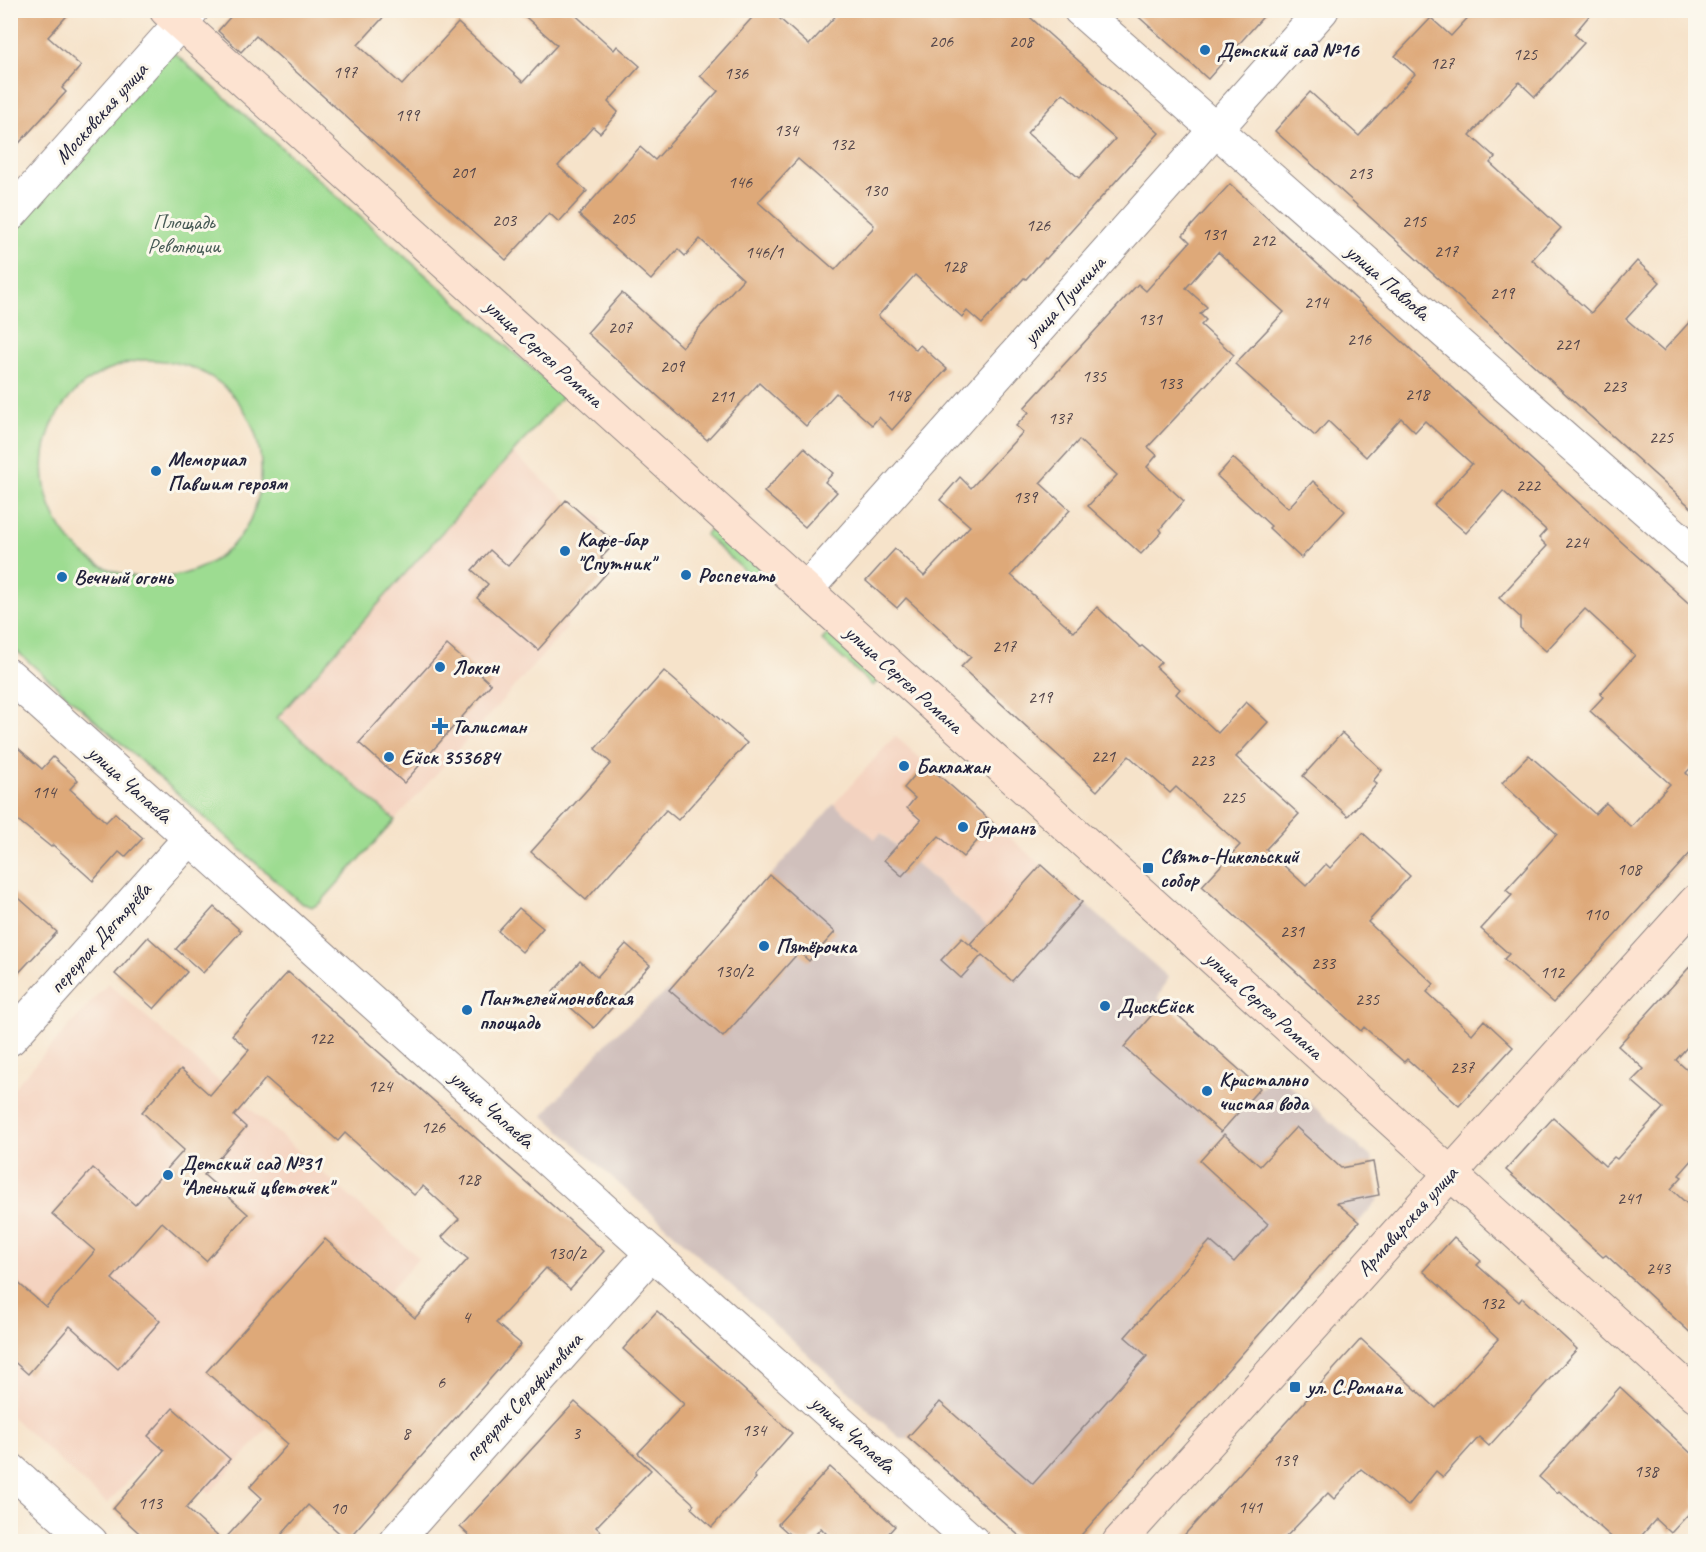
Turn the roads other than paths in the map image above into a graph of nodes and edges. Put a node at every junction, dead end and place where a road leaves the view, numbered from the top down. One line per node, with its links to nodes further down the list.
1 (1080, 10): 4 (street, улица Павлова)
2 (1322, 10): 4 (street, улица Пушкина)
3 (180, 15): 5 (street, Московская улица); 7 (street, улица Сергея Романа)
4 (1216, 131): 6 (street, улица Павлова); 7 (street, улица Пушкина)
5 (10, 215)
6 (1695, 554)
7 (806, 590): 12 (street, улица Сергея Романа)
8 (10, 676): 9 (street, улица Чапаева)
9 (190, 837): 11 (street, переулок Дегтярёва); 13 (street, улица Чапаева)
10 (1695, 901): 12 (street, Армавирская улица)
11 (10, 1040)
12 (1450, 1174): 14 (street, улица Сергея Романа); 19 (street, Армавирская улица)
13 (652, 1253): 17 (street, переулок Серафимовича); 18 (street, улица Чапаева)
14 (1695, 1396)
15 (14, 1479): 16 (street)
16 (91, 1542)
17 (395, 1542)
18 (973, 1542)
19 (1119, 1542)

